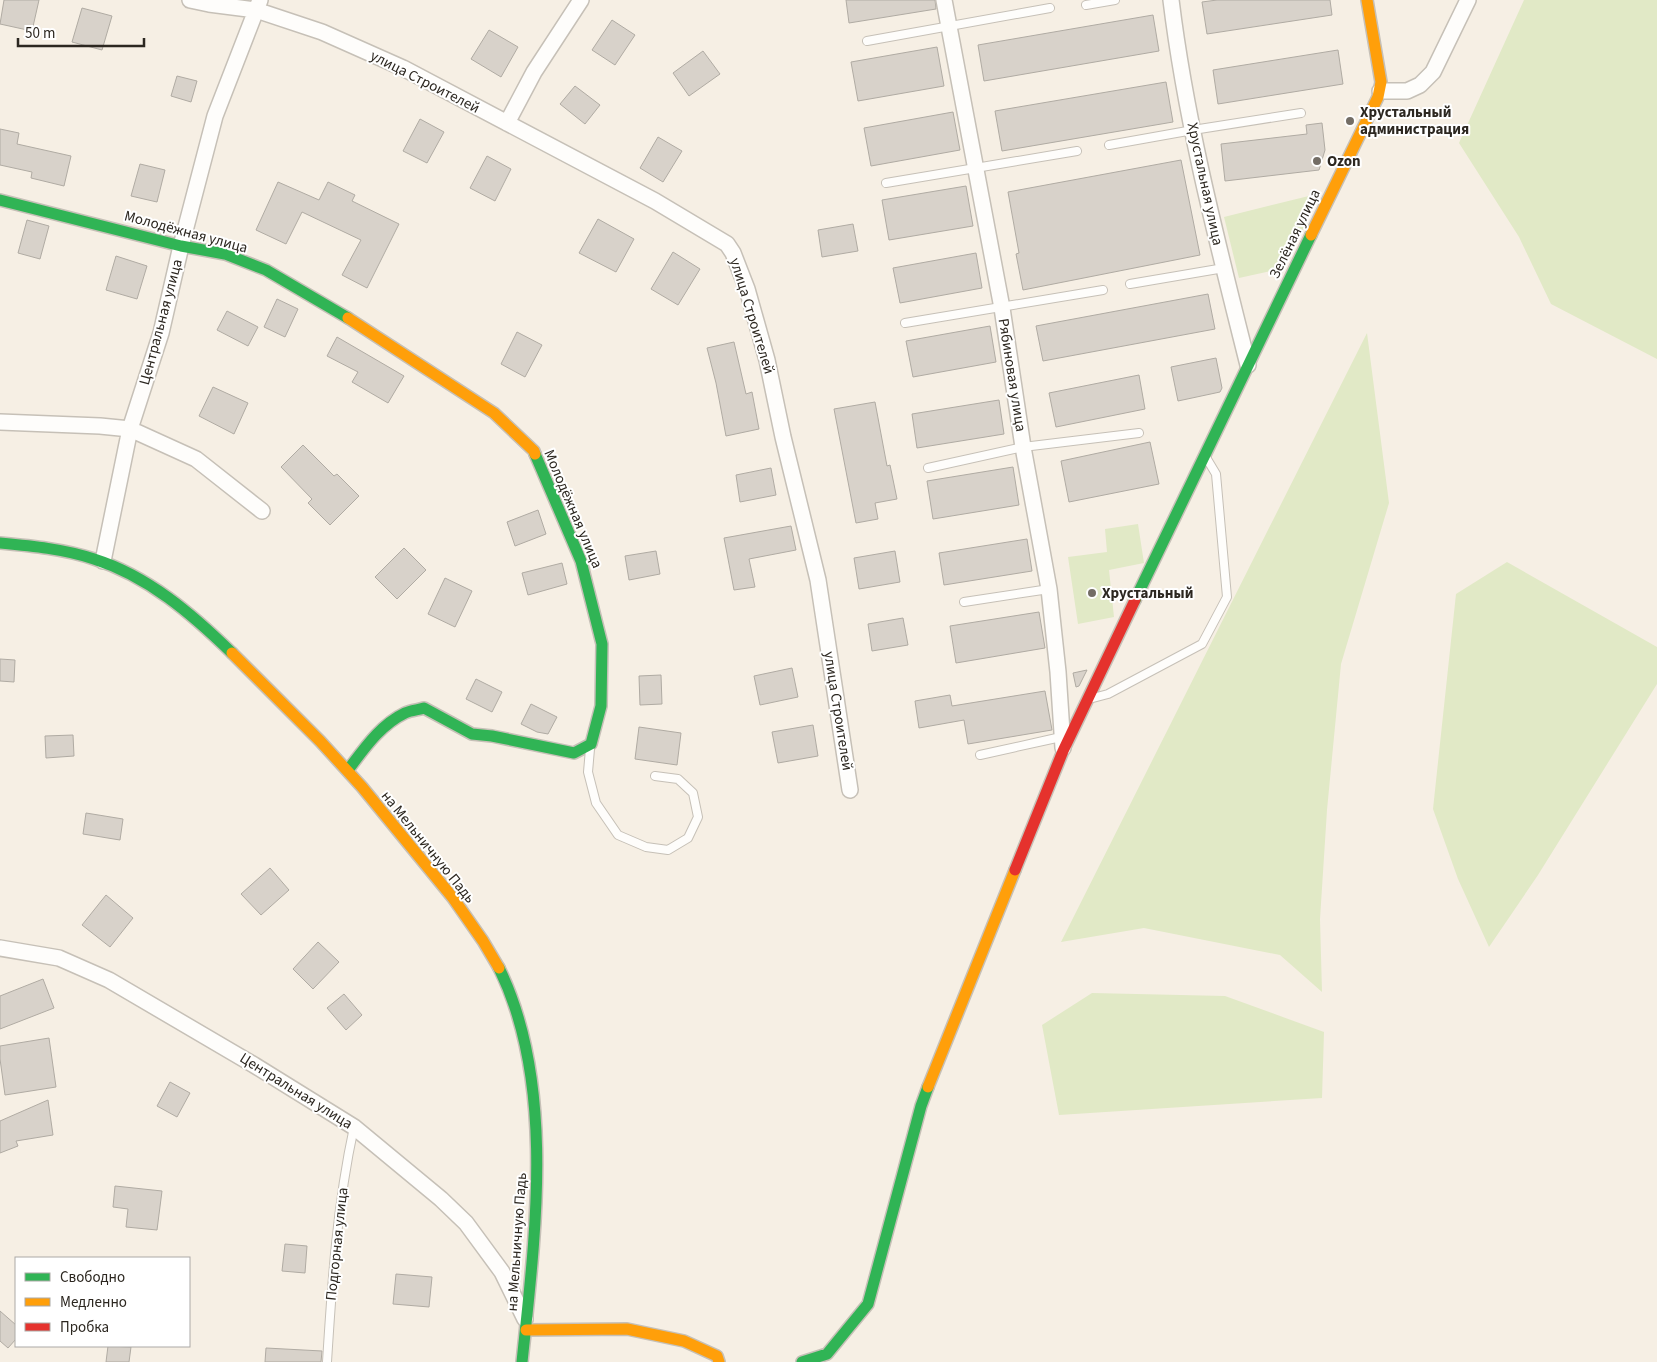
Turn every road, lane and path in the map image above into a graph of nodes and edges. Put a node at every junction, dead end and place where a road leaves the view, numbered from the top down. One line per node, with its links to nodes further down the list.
1 (190, 0): 8 (street, улица Строителей)
2 (581, 0): 15 (street)
3 (944, 0): 11 (street, Рябиновая улица)
4 (1115, 0): 9 (lane)
5 (1171, 0): 16 (street, Хрустальная улица)
6 (1367, 0): 13 (street, Зелёная улица)
7 (1468, 0): 13 (street)
8 (258, 5): 15 (street, улица Строителей); 22 (street, Центральная улица)
9 (1086, 5)
10 (1050, 8): 11 (lane)
11 (949, 27): 12 (lane); 19 (street, Рябиновая улица)
12 (867, 41)
13 (1380, 91): 28 (street, Зелёная улица)
14 (1301, 114): 16 (lane)
15 (506, 123): 46 (street, улица Строителей)
16 (1193, 130): 17 (lane); 23 (street, Хрустальная улица)
17 (1109, 145)
18 (1077, 150): 19 (lane)
19 (975, 167): 20 (lane); 26 (street, Рябиновая улица)
20 (886, 183)
21 (0, 200): 22 (street, Молодёжная улица)
22 (181, 246): 30 (street, Центральная улица); 41 (street, Молодёжная улица)
23 (1224, 268): 24 (lane); 28 (street, Хрустальная улица)
24 (1130, 284)
25 (1103, 290): 26 (lane)
26 (1002, 308): 27 (lane); 32 (street, Рябиновая улица)
27 (905, 323)
28 (1248, 365): 33 (street, Зелёная улица)
29 (0, 422): 30 (street)
30 (130, 429): 35 (street); 37 (street, Центральная улица)
31 (1139, 433): 32 (lane)
32 (1023, 447): 34 (lane); 38 (street, Рябиновая улица)
33 (1205, 455): 40 (street, Зелёная улица); 40 (lane)
34 (928, 468)
35 (262, 511)
36 (0, 543): 37 (street, на Мельничную Падь)
37 (102, 561): 44 (street, на Мельничную Падь)
38 (1049, 589): 39 (lane); 42 (street, Рябиновая улица)
39 (964, 602)
40 (1088, 700): 42 (street, Зелёная улица)
41 (590, 744): 44 (street); 45 (lane)
42 (1062, 744): 43 (lane); 53 (street, Зелёная улица)
43 (980, 755)
44 (348, 770): 49 (street, на Мельничную Падь)
45 (655, 776)
46 (850, 790)
47 (0, 948): 48 (street, Центральная улица)
48 (354, 1126): 49 (street, Центральная улица); 51 (lane, Подгорная улица)
49 (526, 1325): 50 (street); 52 (street, на Мельничную Падь)
50 (722, 1360)
51 (328, 1362)
52 (522, 1362)
53 (802, 1362)

